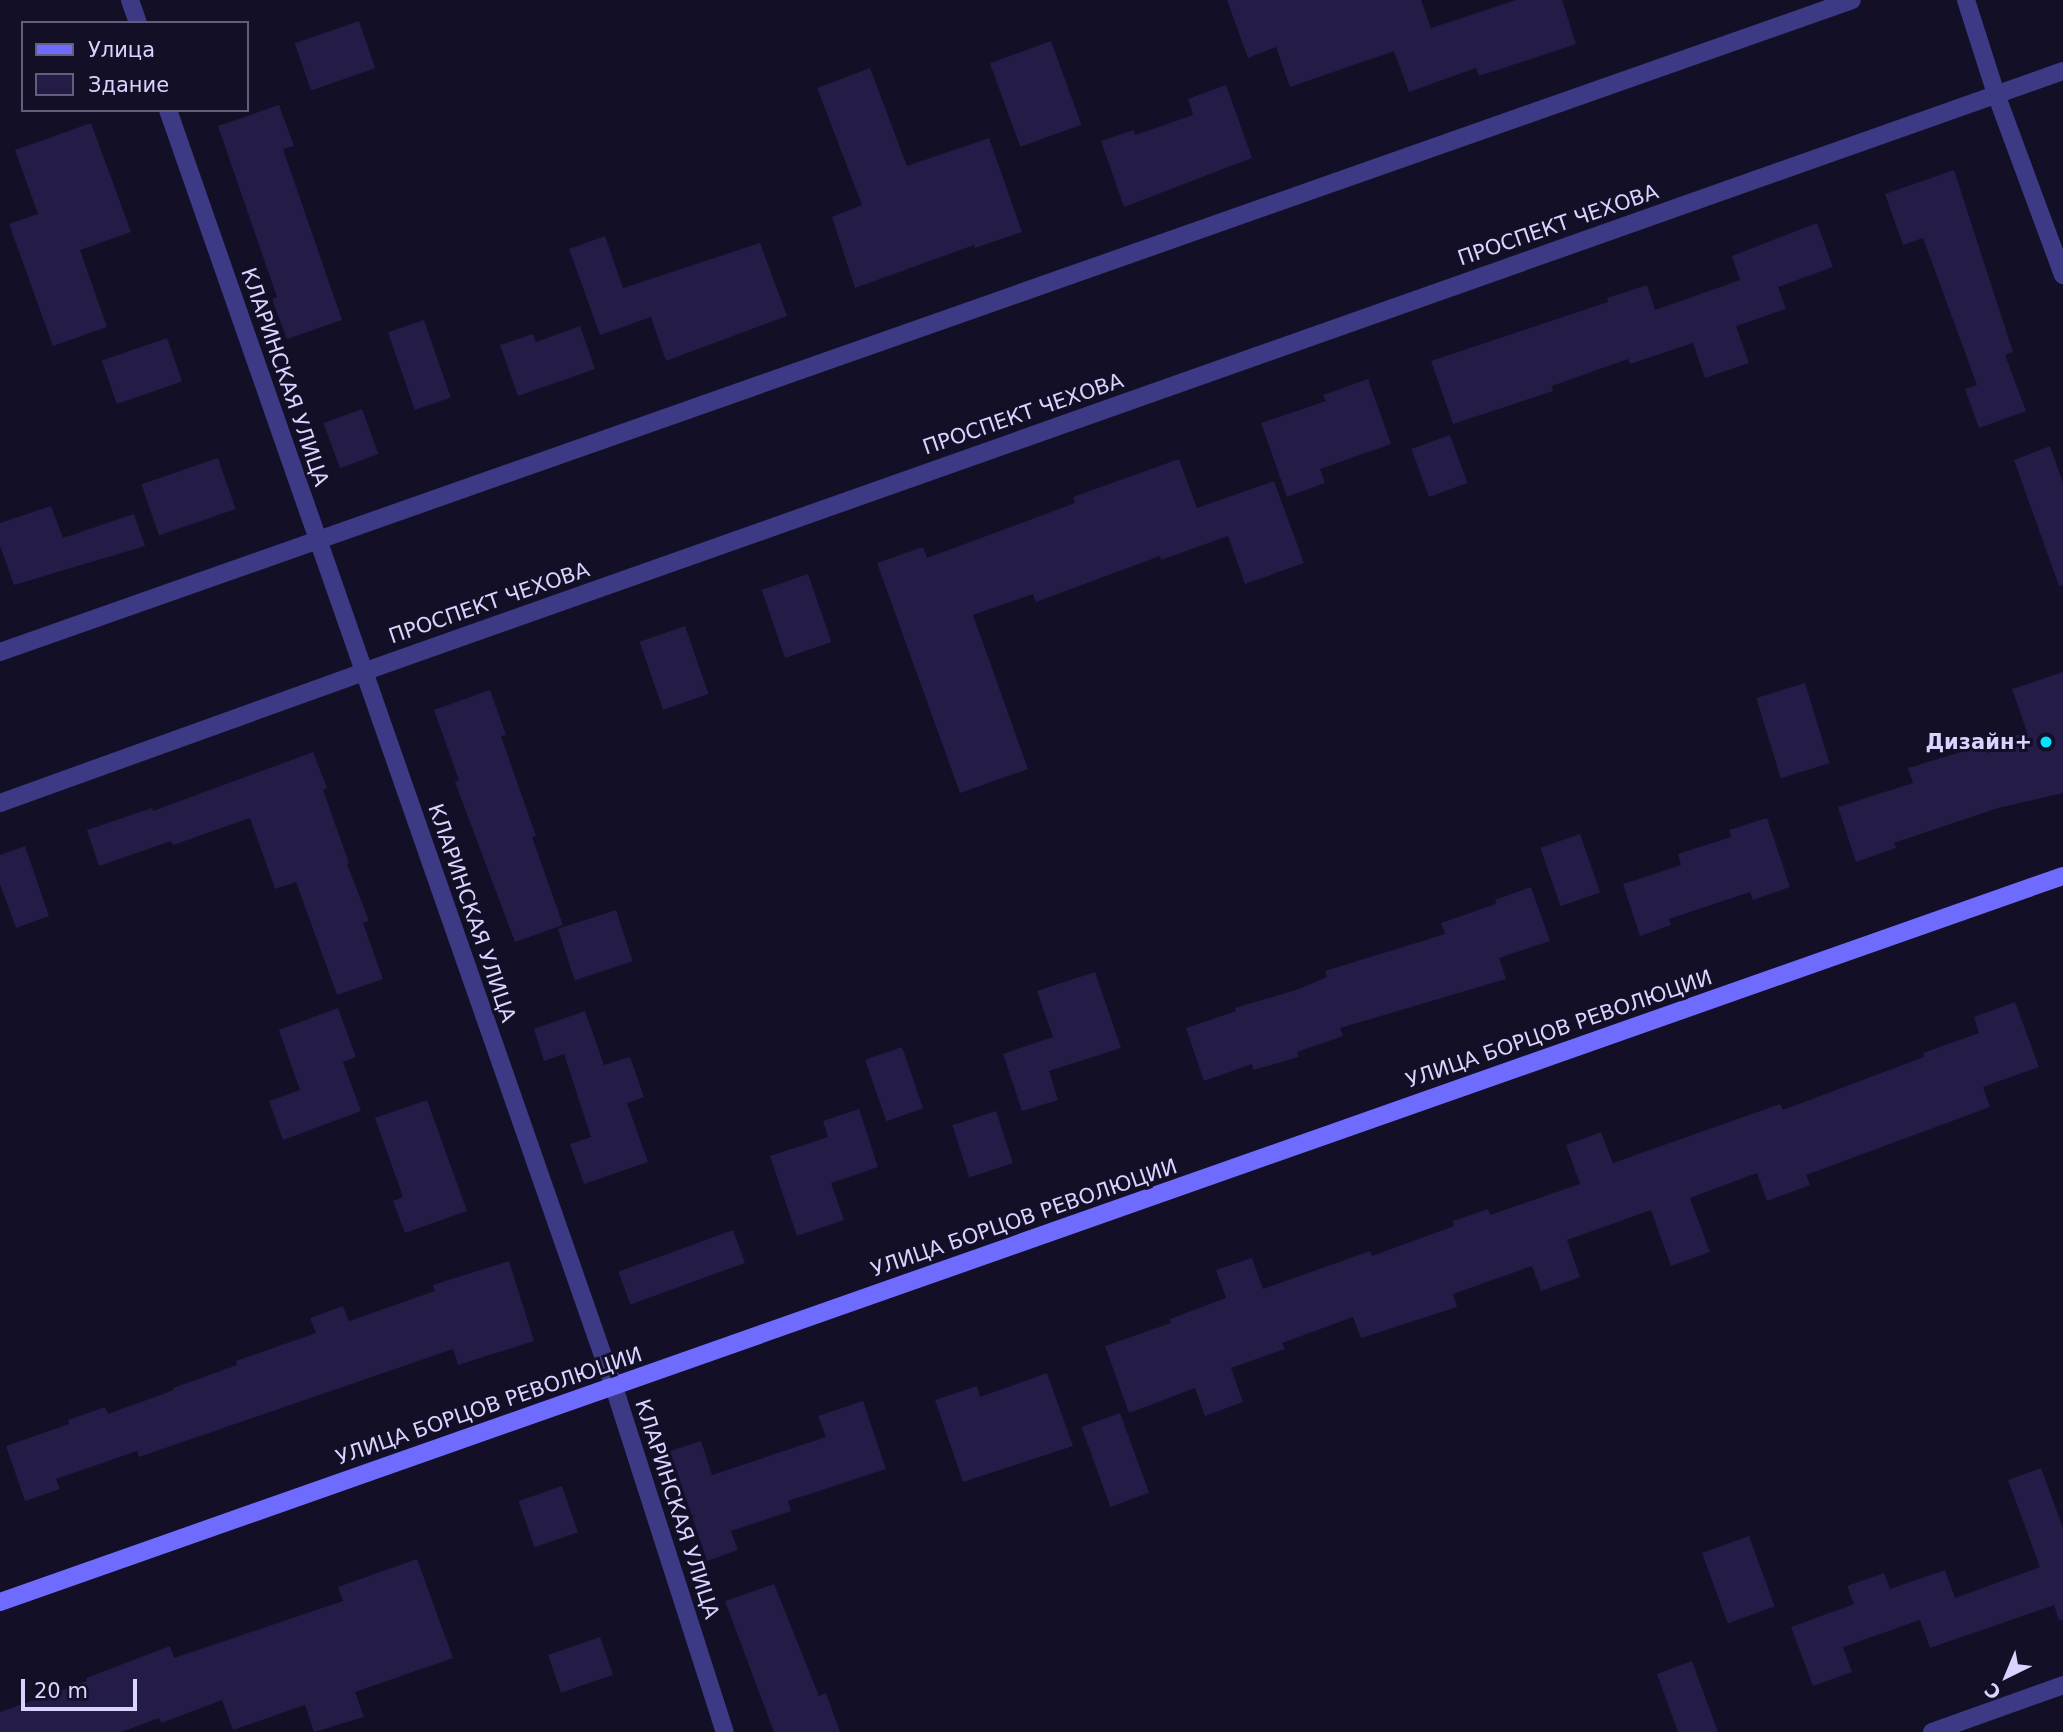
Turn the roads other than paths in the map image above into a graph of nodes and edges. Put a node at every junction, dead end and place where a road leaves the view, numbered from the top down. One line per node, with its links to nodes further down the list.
1 (130, 0): 4 (street)
2 (1852, 0): 9 (street)
3 (1966, 0): 6 (street)
4 (137, 21)
5 (2063, 71): 6 (street, ПРОСПЕКТ ЧЕХОВА)
6 (1996, 94): 8 (street); 11 (street, ПРОСПЕКТ ЧЕХОВА)
7 (170, 112): 9 (street, КЛАРИНСКАЯ УЛИЦА)
8 (2063, 275)
9 (317, 539): 10 (street); 11 (street, КЛАРИНСКАЯ УЛИЦА)
10 (0, 652)
11 (363, 672): 12 (street, ПРОСПЕКТ ЧЕХОВА); 14 (street, КЛАРИНСКАЯ УЛИЦА)
12 (0, 803)
13 (2063, 876): 14 (main road, УЛИЦА БОРЦОВ РЕВОЛЮЦИИ)
14 (614, 1387): 15 (main road, УЛИЦА БОРЦОВ РЕВОЛЮЦИИ); 17 (street, КЛАРИНСКАЯ УЛИЦА)
15 (0, 1602)
16 (2063, 1685): 18 (street)
17 (725, 1732)
18 (1932, 1732)

